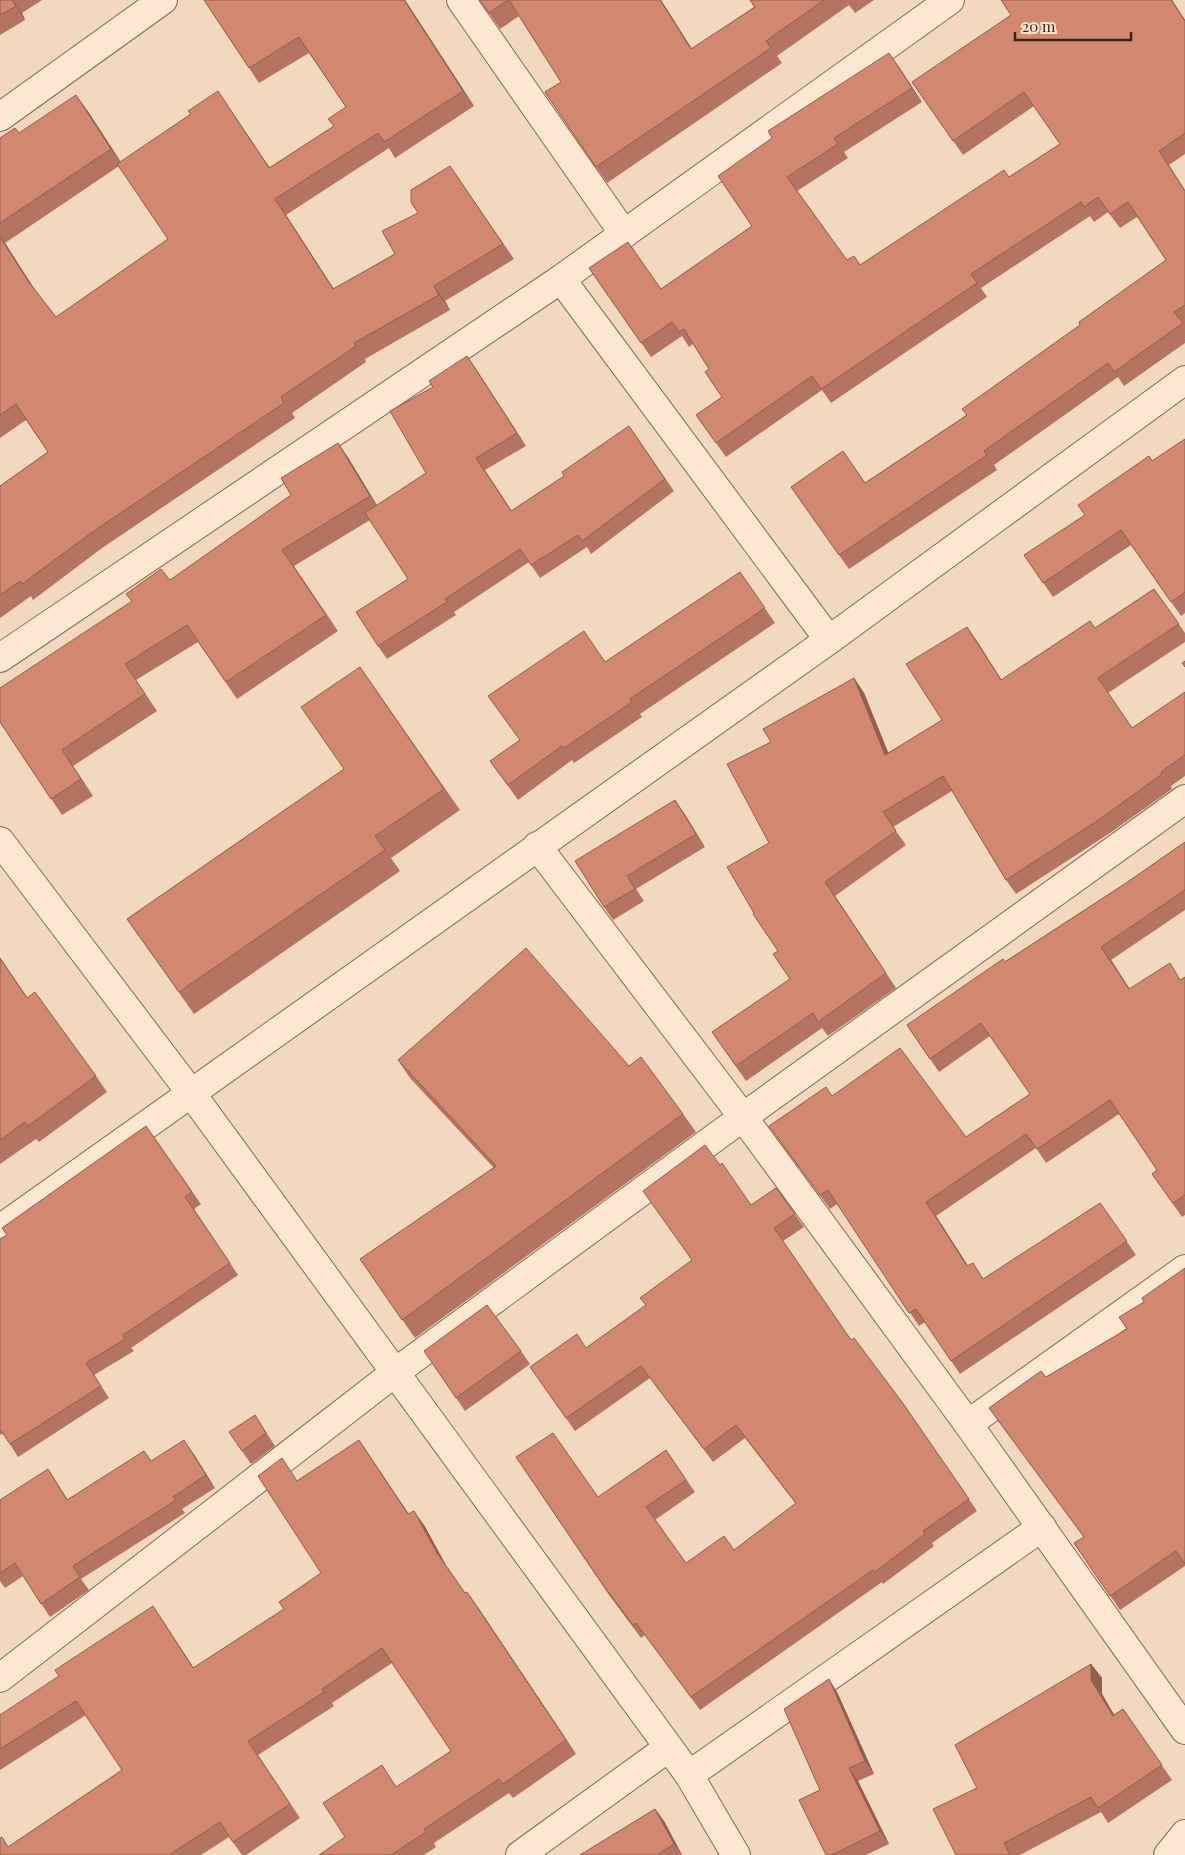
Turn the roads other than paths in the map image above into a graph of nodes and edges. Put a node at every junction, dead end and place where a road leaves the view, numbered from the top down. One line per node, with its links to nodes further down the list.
1 (163, 0): 4 (street)
2 (461, 0): 5 (street)
3 (950, 0): 5 (street)
4 (0, 117)
5 (624, 234): 6 (street)
6 (561, 279): 8 (street); 9 (street)
7 (1185, 380): 8 (street)
8 (829, 640): 12 (street)
9 (0, 658)
10 (1185, 799): 14 (street)
11 (0, 841): 13 (street)
12 (537, 846): 13 (street); 14 (street)
13 (191, 1093): 15 (street); 17 (street)
14 (743, 1117): 17 (street); 18 (street)
15 (0, 1229)
16 (1185, 1269): 18 (street)
17 (396, 1372): 20 (street); 22 (street)
18 (968, 1424): 19 (street)
19 (1042, 1527): 21 (street); 23 (street)
20 (0, 1678)
21 (1183, 1722)
22 (668, 1748): 23 (street); 25 (street)
23 (690, 1775): 26 (street)
24 (1185, 1834): 27 (street)
25 (520, 1855)
26 (736, 1855)
27 (1168, 1855)

